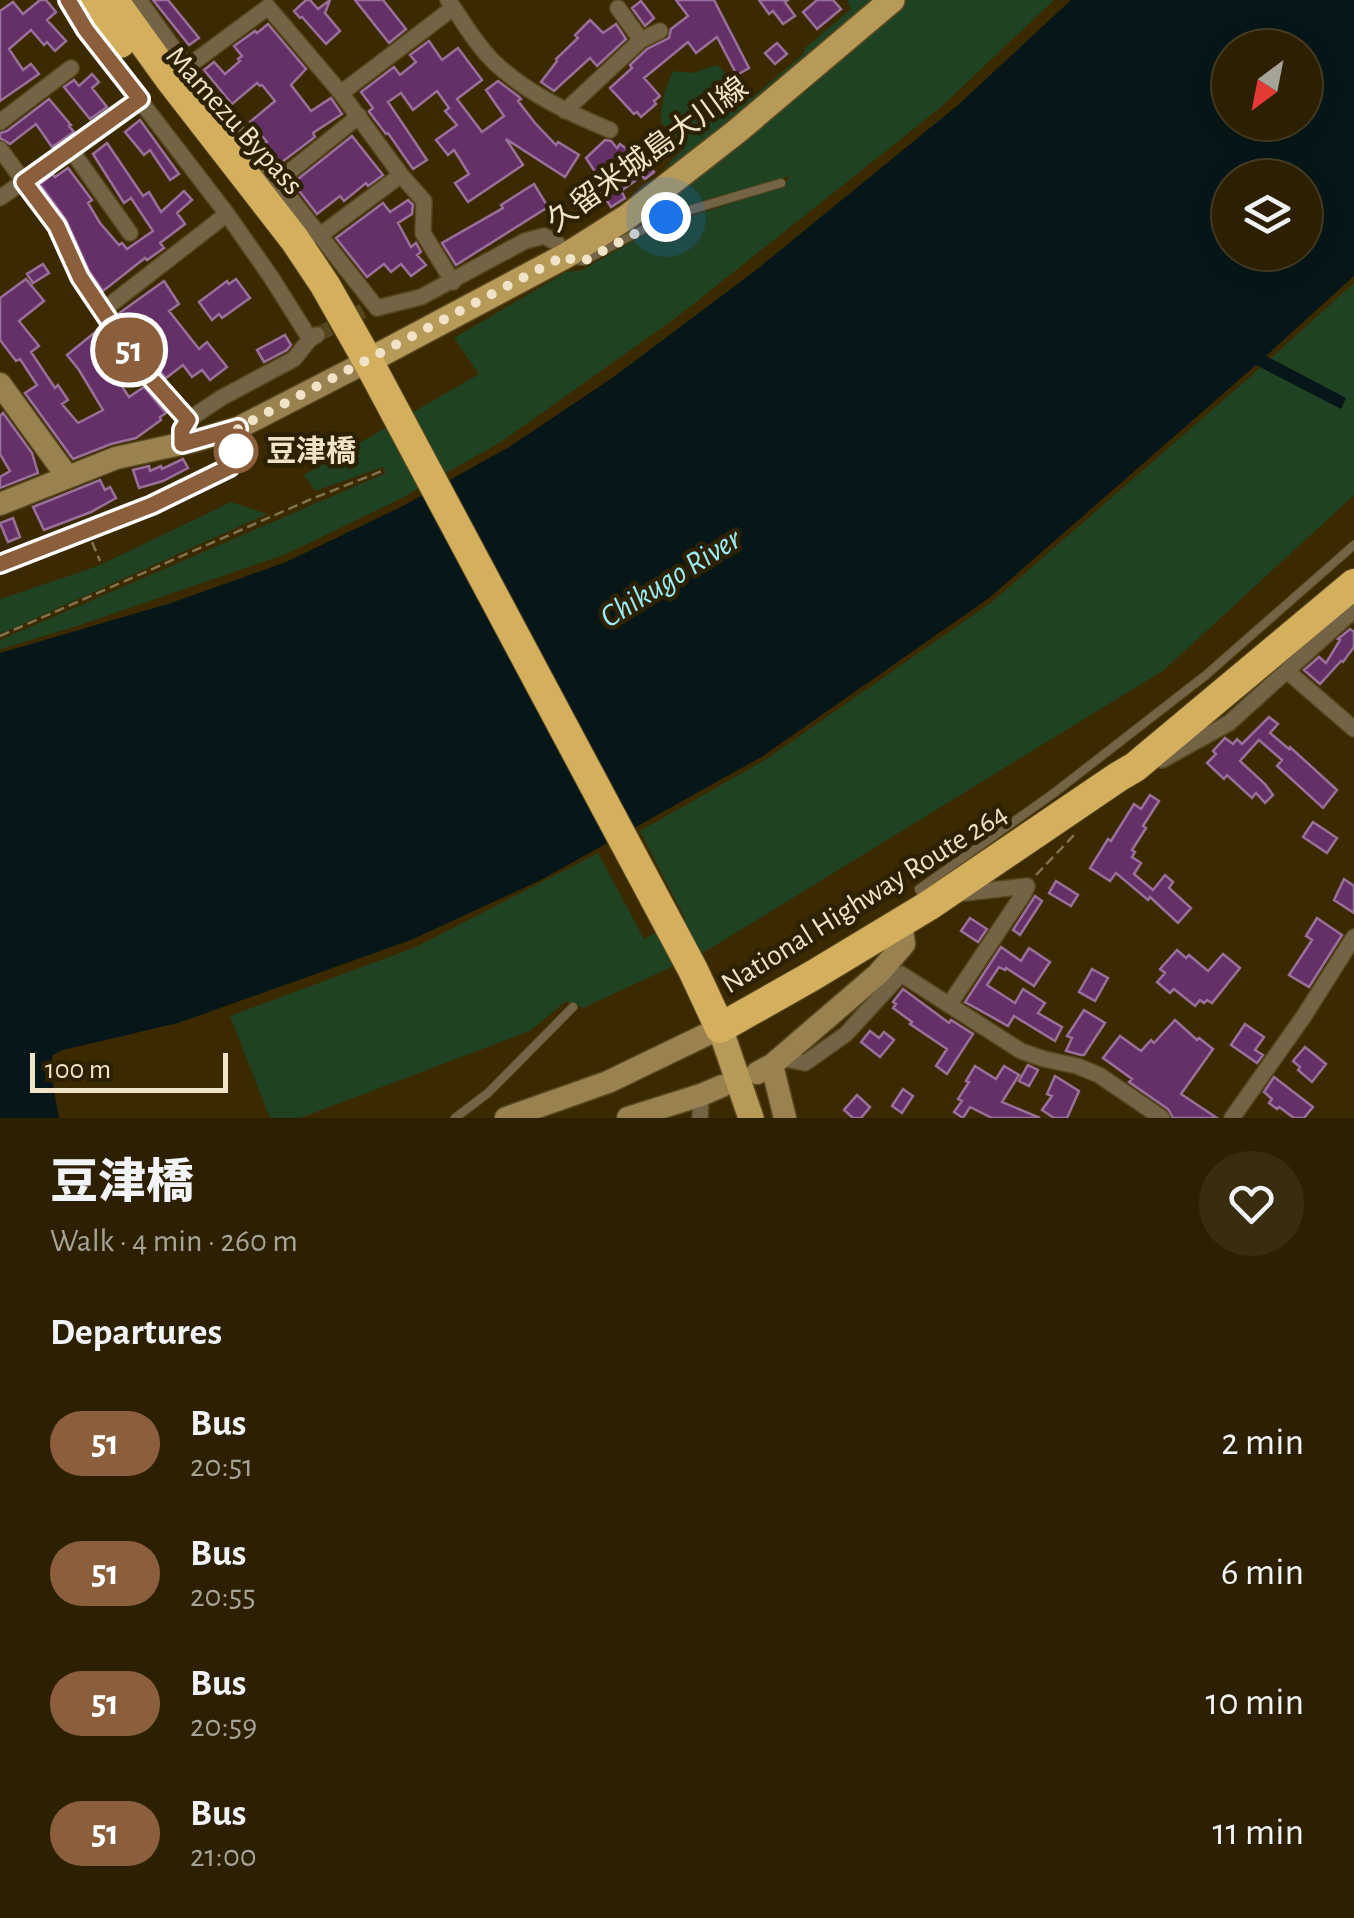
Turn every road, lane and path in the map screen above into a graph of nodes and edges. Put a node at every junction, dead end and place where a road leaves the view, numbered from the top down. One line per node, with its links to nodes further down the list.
1 (68, 0): 14 (street)
2 (86, 0): 28 (highway, Mamezu Bypass)
3 (113, 0): 28 (highway, Mamezu Bypass)
4 (139, 0): 11 (street)
5 (892, 0): 29 (main road, 久留米城島大川線)
6 (266, 4): 11 (street); 13 (street)
7 (450, 4): 13 (street); 15 (street)
8 (618, 8): 10 (street)
9 (660, 32): 10 (street)
10 (641, 40): 15 (street)
11 (187, 66): 22 (street)
12 (70, 68): 17 (street)
13 (341, 93): 16 (street)
14 (140, 99): 20 (street); 26 (street)
15 (565, 111): 18 (street)
16 (359, 116): 21 (street); 22 (street)
17 (0, 122)
18 (610, 130)
19 (0, 149): 23 (street)
20 (71, 150): 23 (street); 27 (street)
21 (401, 175): 28 (street); 30 (street)
22 (278, 180): 28 (street)
23 (24, 182): 25 (street); 31 (street)
24 (781, 183): 29 (lane)
25 (0, 198)
26 (226, 214): 31 (street); 34 (street)
27 (130, 232)
28 (307, 238): 30 (street); 32 (highway, Mamezu Bypass)
29 (566, 255): 30 (street); 32 (main road, 久留米城島大川線)
30 (453, 282)
31 (102, 311): 34 (street)
32 (368, 361): 35 (street); 56 (highway, National Highway Route 264)
33 (0, 384): 38 (street)
34 (188, 420): 36 (street)
35 (238, 428): 36 (street); 40 (street)
36 (182, 444): 38 (street)
37 (382, 471): 46 (path)
38 (67, 476): 39 (street)
39 (0, 504)
40 (88, 532): 42 (path); 43 (street)
41 (1354, 545): 50 (lane)
42 (100, 561)
43 (0, 564)
44 (1354, 584): 49 (highway, National Highway Route 264)
45 (1354, 610): 47 (street)
46 (0, 636)
47 (1287, 671): 48 (street); 49 (street)
48 (1354, 728)
49 (1135, 768): 50 (highway, National Highway Route 264)
50 (936, 901): 51 (highway, National Highway Route 264); 54 (street)
51 (901, 922): 56 (highway, National Highway Route 264); 57 (street)
52 (1354, 937): 53 (street)
53 (1349, 958): 65 (street)
54 (949, 1005): 57 (street); 64 (street)
55 (573, 1007): 59 (lane)
56 (720, 1028): 60 (street); 62 (main road)
57 (769, 1065): 63 (street)
58 (708, 1100): 61 (street)
59 (455, 1118)
60 (506, 1118)
61 (628, 1118)
62 (752, 1118)
63 (785, 1118)
64 (1162, 1118)
65 (1232, 1118)

